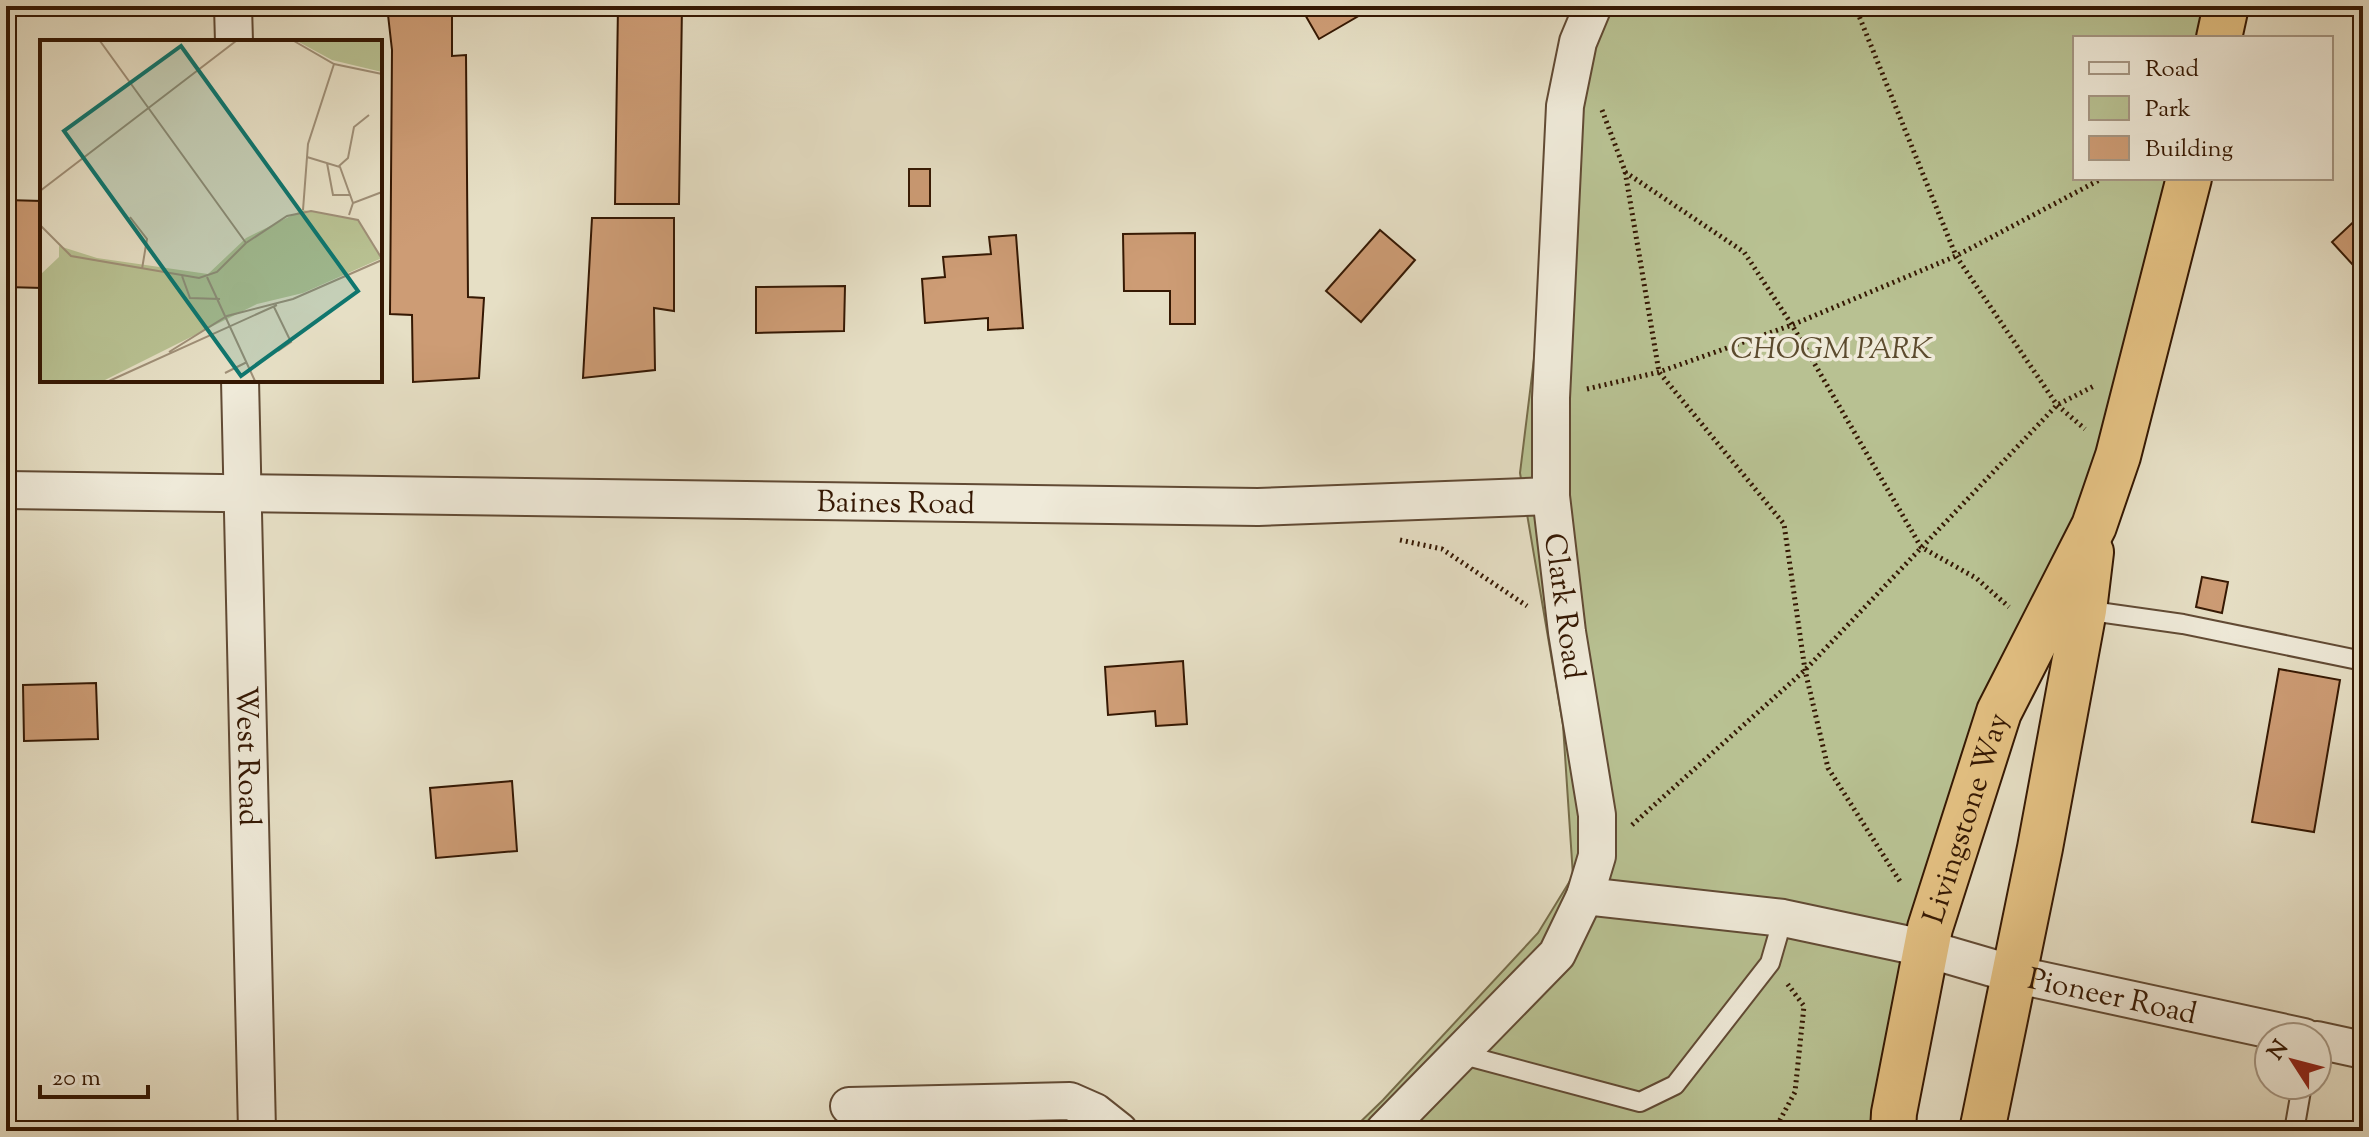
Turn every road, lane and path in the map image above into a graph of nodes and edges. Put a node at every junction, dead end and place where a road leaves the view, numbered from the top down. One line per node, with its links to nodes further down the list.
1 (233, 6): 6 (street)
2 (1593, 6): 16 (street, Clark Road)
3 (1855, 6): 11 (path)
4 (2226, 6): 5 (highway)
5 (2219, 36)
6 (234, 40)
7 (1599, 100): 8 (path)
8 (1625, 171): 12 (path); 14 (path)
9 (2099, 180): 11 (path)
10 (2189, 180): 13 (highway, Livingstone Way)
11 (1956, 256): 12 (path); 17 (path)
12 (1792, 325): 14 (path); 24 (path)
13 (2145, 359): 17 (path); 18 (highway, Livingstone Way)
14 (1659, 372): 16 (path); 29 (path)
15 (240, 382): 20 (street, West Road)
16 (1551, 398): 21 (street, Clark Road)
17 (2057, 405): 18 (path); 24 (path)
18 (2118, 456): 22 (highway, Livingstone Way)
19 (6, 490): 20 (street, Baines Road)
20 (242, 492): 21 (street, Baines Road); 42 (street, West Road)
21 (1551, 496): 26 (street, Clark Road)
22 (2094, 526): 25 (highway, Livingstone Way); 27 (highway, Livingstone Way)
23 (1398, 539): 26 (path)
24 (1921, 547): 27 (path); 29 (path)
25 (2084, 610): 28 (lane); 35 (highway, Livingstone Way)
26 (1567, 632): 31 (street, Clark Road)
27 (2038, 633): 33 (highway, Livingstone Way)
28 (2363, 661)
29 (1805, 670): 30 (path); 33 (path)
30 (1621, 834)
31 (1585, 896): 32 (street, Pioneer Road); 39 (street, Clark Road)
32 (1783, 918): 33 (street, Pioneer Road); 34 (lane)
33 (1927, 938): 35 (street, Pioneer Road); 46 (highway, Livingstone Way)
34 (1770, 963): 39 (lane); 45 (path)
35 (2013, 974): 36 (street, Pioneer Road); 47 (highway, Livingstone Way)
36 (2253, 1026)
37 (2333, 1043): 38 (street)
38 (2363, 1050)
39 (1460, 1054): 44 (street, Clark Road)
40 (2299, 1101): 48 (lane)
41 (849, 1106): 43 (street)
42 (257, 1131)
43 (1119, 1131)
44 (1384, 1131)
45 (1774, 1131)
46 (1893, 1131)
47 (1982, 1131)
48 (2294, 1131)

